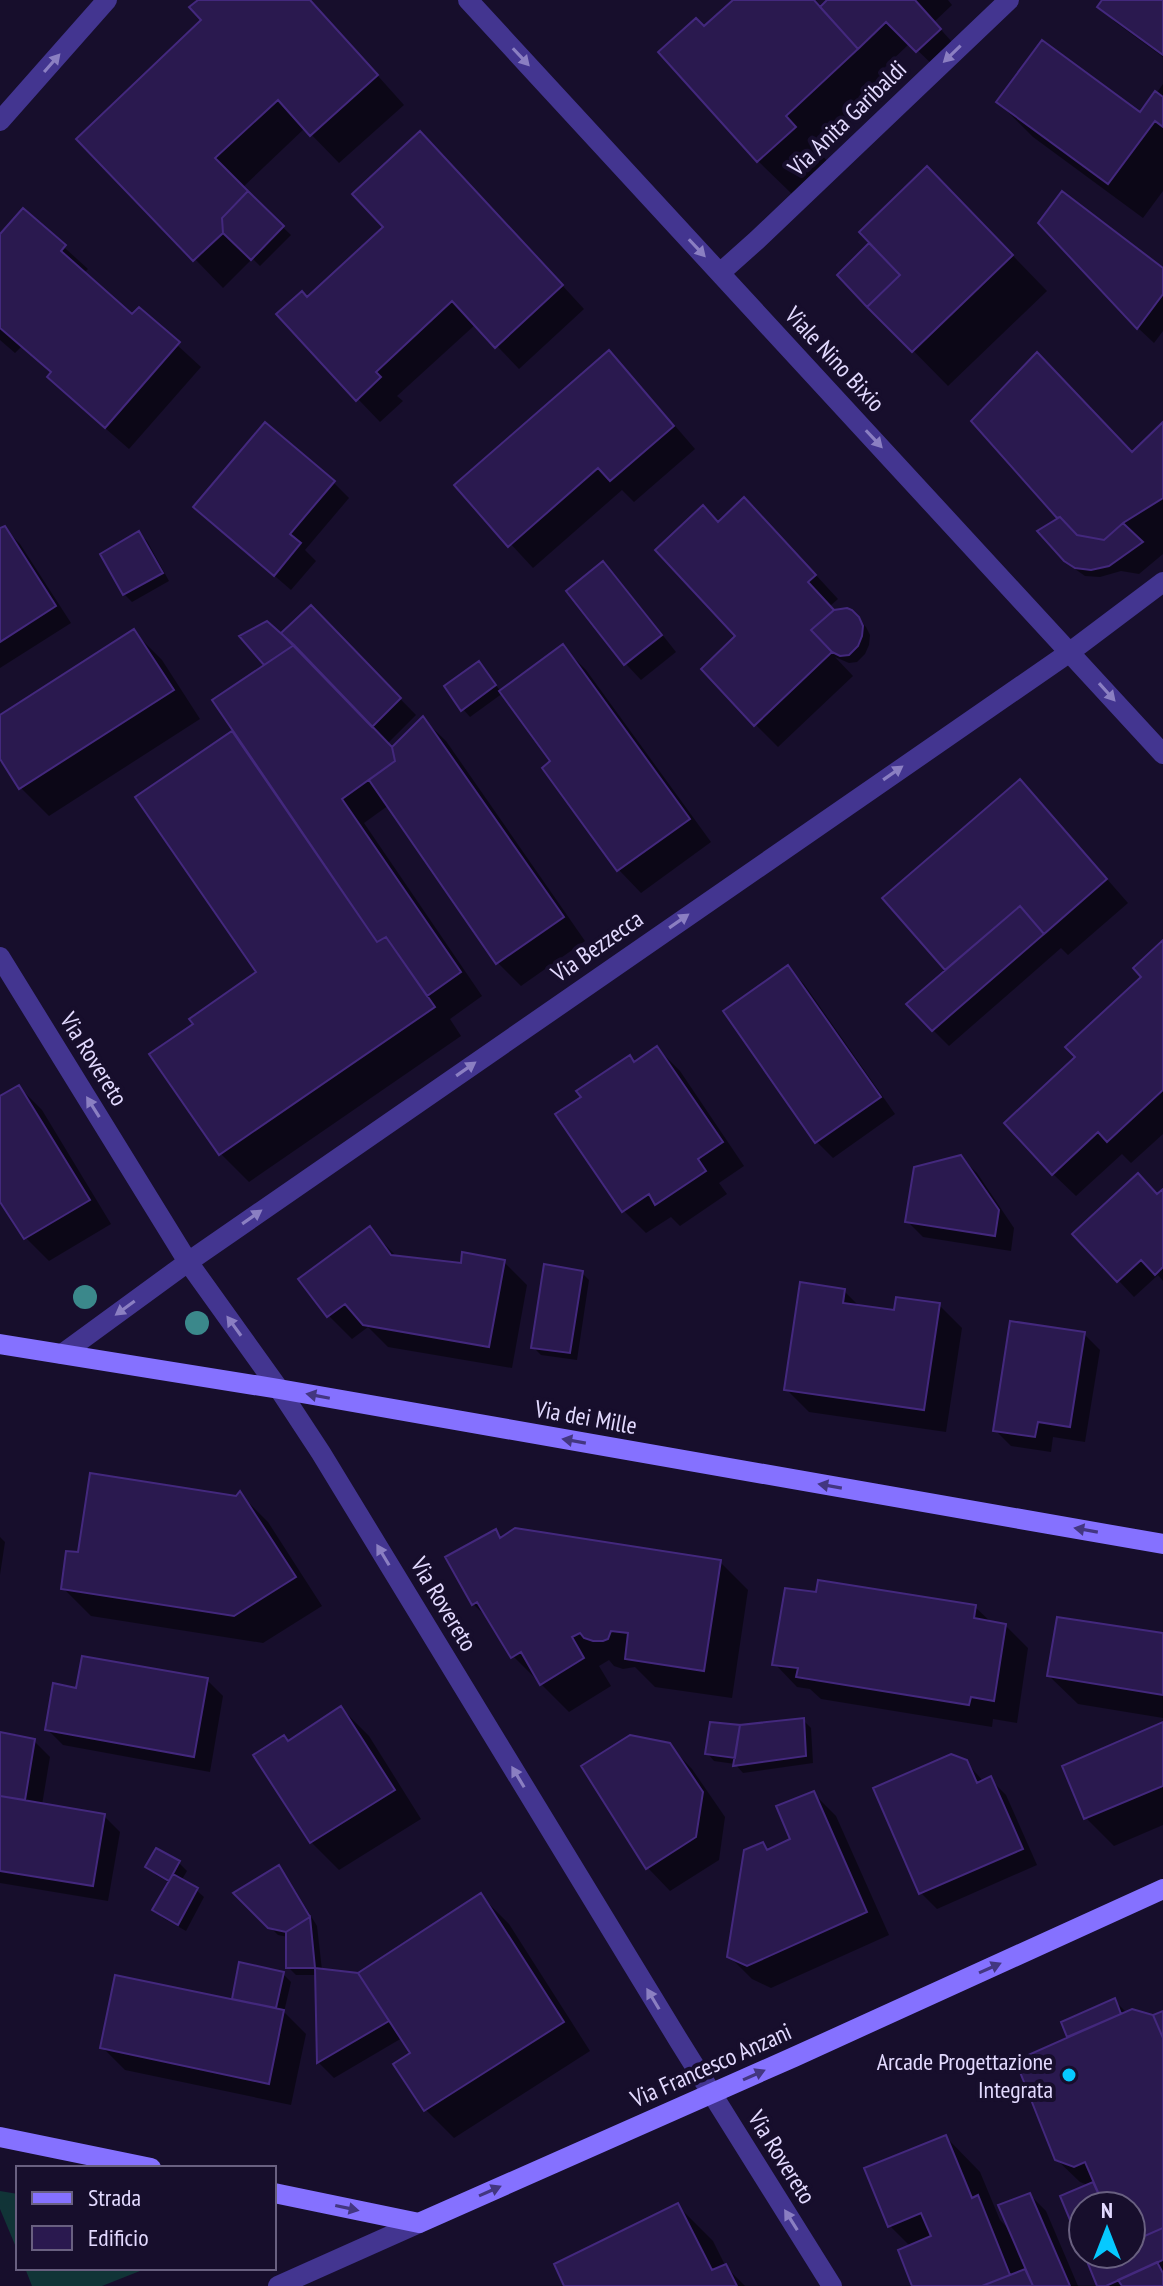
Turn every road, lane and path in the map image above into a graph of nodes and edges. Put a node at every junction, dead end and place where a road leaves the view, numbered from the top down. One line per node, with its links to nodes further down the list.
1 (107, 0): 4 (street, one-way to 1)
2 (468, 0): 5 (street, Viale Nino Bixio, one-way to 5)
3 (1009, 0): 5 (street, Via Anita Garibaldi, one-way to 5)
4 (0, 121)
5 (720, 273): 7 (street, Viale Nino Bixio, one-way to 7)
6 (1163, 582): 7 (street, Via Bezzecca)
7 (1070, 652): 8 (street, Viale Nino Bixio, one-way to 8); 10 (street, Via Bezzecca, one-way to 7)
8 (1163, 754)
9 (0, 957): 10 (street, Via Rovereto, one-way to 9)
10 (188, 1262): 12 (street, Via Bezzecca, one-way to 12); 13 (street, Via Rovereto, one-way to 10)
11 (0, 1344): 12 (street, Via dei Mille)
12 (62, 1354): 13 (street, Via dei Mille)
13 (279, 1389): 14 (street, Via dei Mille, one-way to 13); 16 (street, Via Rovereto, one-way to 13)
14 (1163, 1544)
15 (1163, 1889): 16 (street, Via Francesco Anzani, one-way to 15)
16 (711, 2094): 20 (street, Via Francesco Anzani, one-way to 16); 22 (street, Via Rovereto, one-way to 16)
17 (0, 2137): 18 (street)
18 (141, 2166)
19 (276, 2193): 20 (street, one-way to 20)
20 (419, 2223): 21 (street, Via Francesco Anzani)
21 (278, 2286)
22 (832, 2286)

